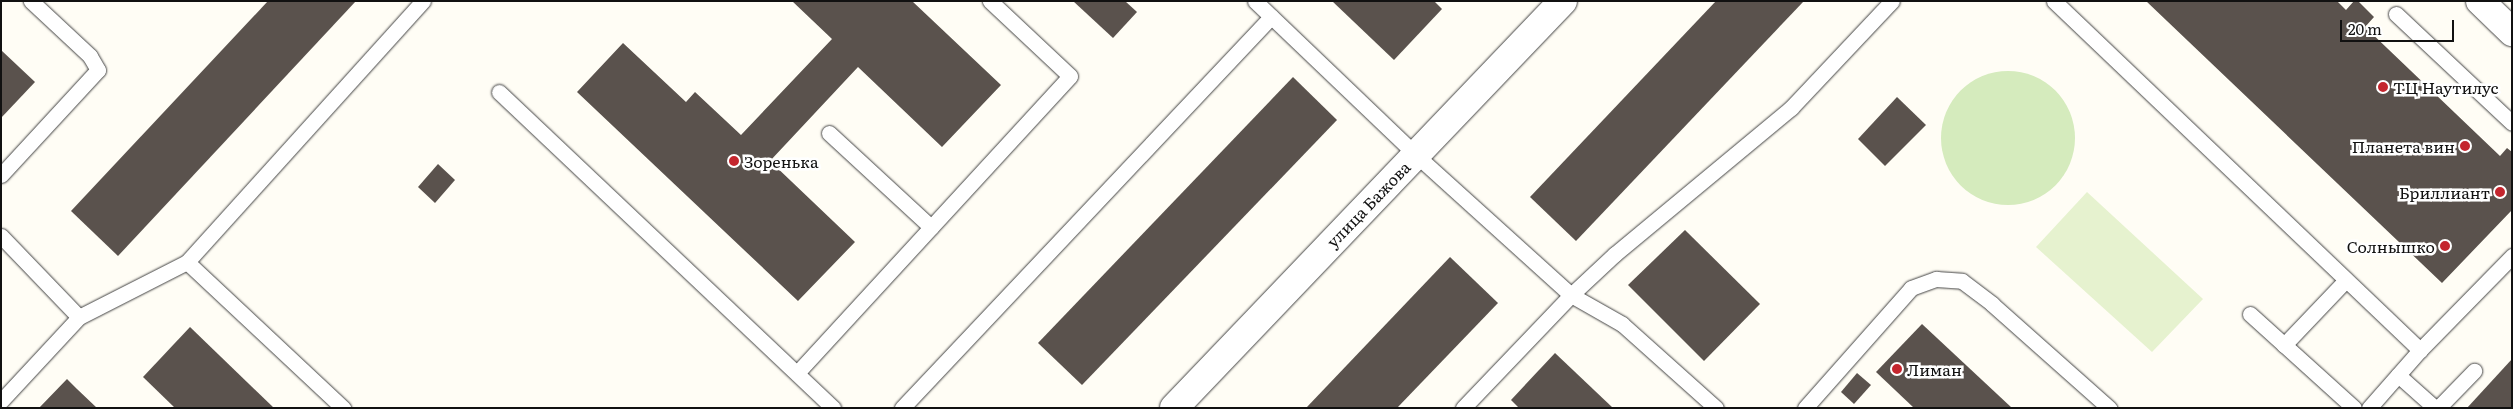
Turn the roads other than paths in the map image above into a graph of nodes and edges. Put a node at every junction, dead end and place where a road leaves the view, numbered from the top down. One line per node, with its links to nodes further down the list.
1 (31, 1): 16 (lane)
2 (423, 1): 20 (lane)
3 (990, 1): 17 (lane)
4 (1255, 1): 10 (lane)
5 (1563, 1): 15 (street, улица Бажова)
6 (1892, 1): 22 (lane)
7 (2054, 1): 21 (lane)
8 (2480, 1): 11 (street)
9 (2396, 14): 13 (lane)
10 (1271, 17): 15 (lane); 33 (lane)
11 (2512, 32)
12 (499, 92): 28 (lane)
13 (2512, 123)
14 (829, 133): 17 (lane)
15 (1415, 154): 22 (lane); 34 (street, улица Бажова)
16 (1, 174)
17 (931, 227): 28 (lane)
18 (1, 236): 24 (lane)
19 (2512, 256): 26 (lane)
20 (187, 262): 24 (lane); 31 (lane)
21 (2346, 280): 25 (lane); 26 (lane)
22 (1571, 295): 35 (lane); 36 (lane)
23 (2250, 314): 25 (lane)
24 (79, 317): 30 (lane)
25 (2284, 345): 39 (lane)
26 (2420, 350): 29 (lane)
27 (2474, 371): 41 (lane)
28 (797, 373): 32 (lane)
29 (2398, 375): 40 (lane); 41 (lane)
30 (1, 401)
31 (343, 408)
32 (833, 408)
33 (902, 408)
34 (1174, 408)
35 (1463, 408)
36 (1716, 408)
37 (1805, 408): 38 (lane)
38 (2109, 408)
39 (2354, 408)
40 (2369, 408)
41 (2437, 408)

